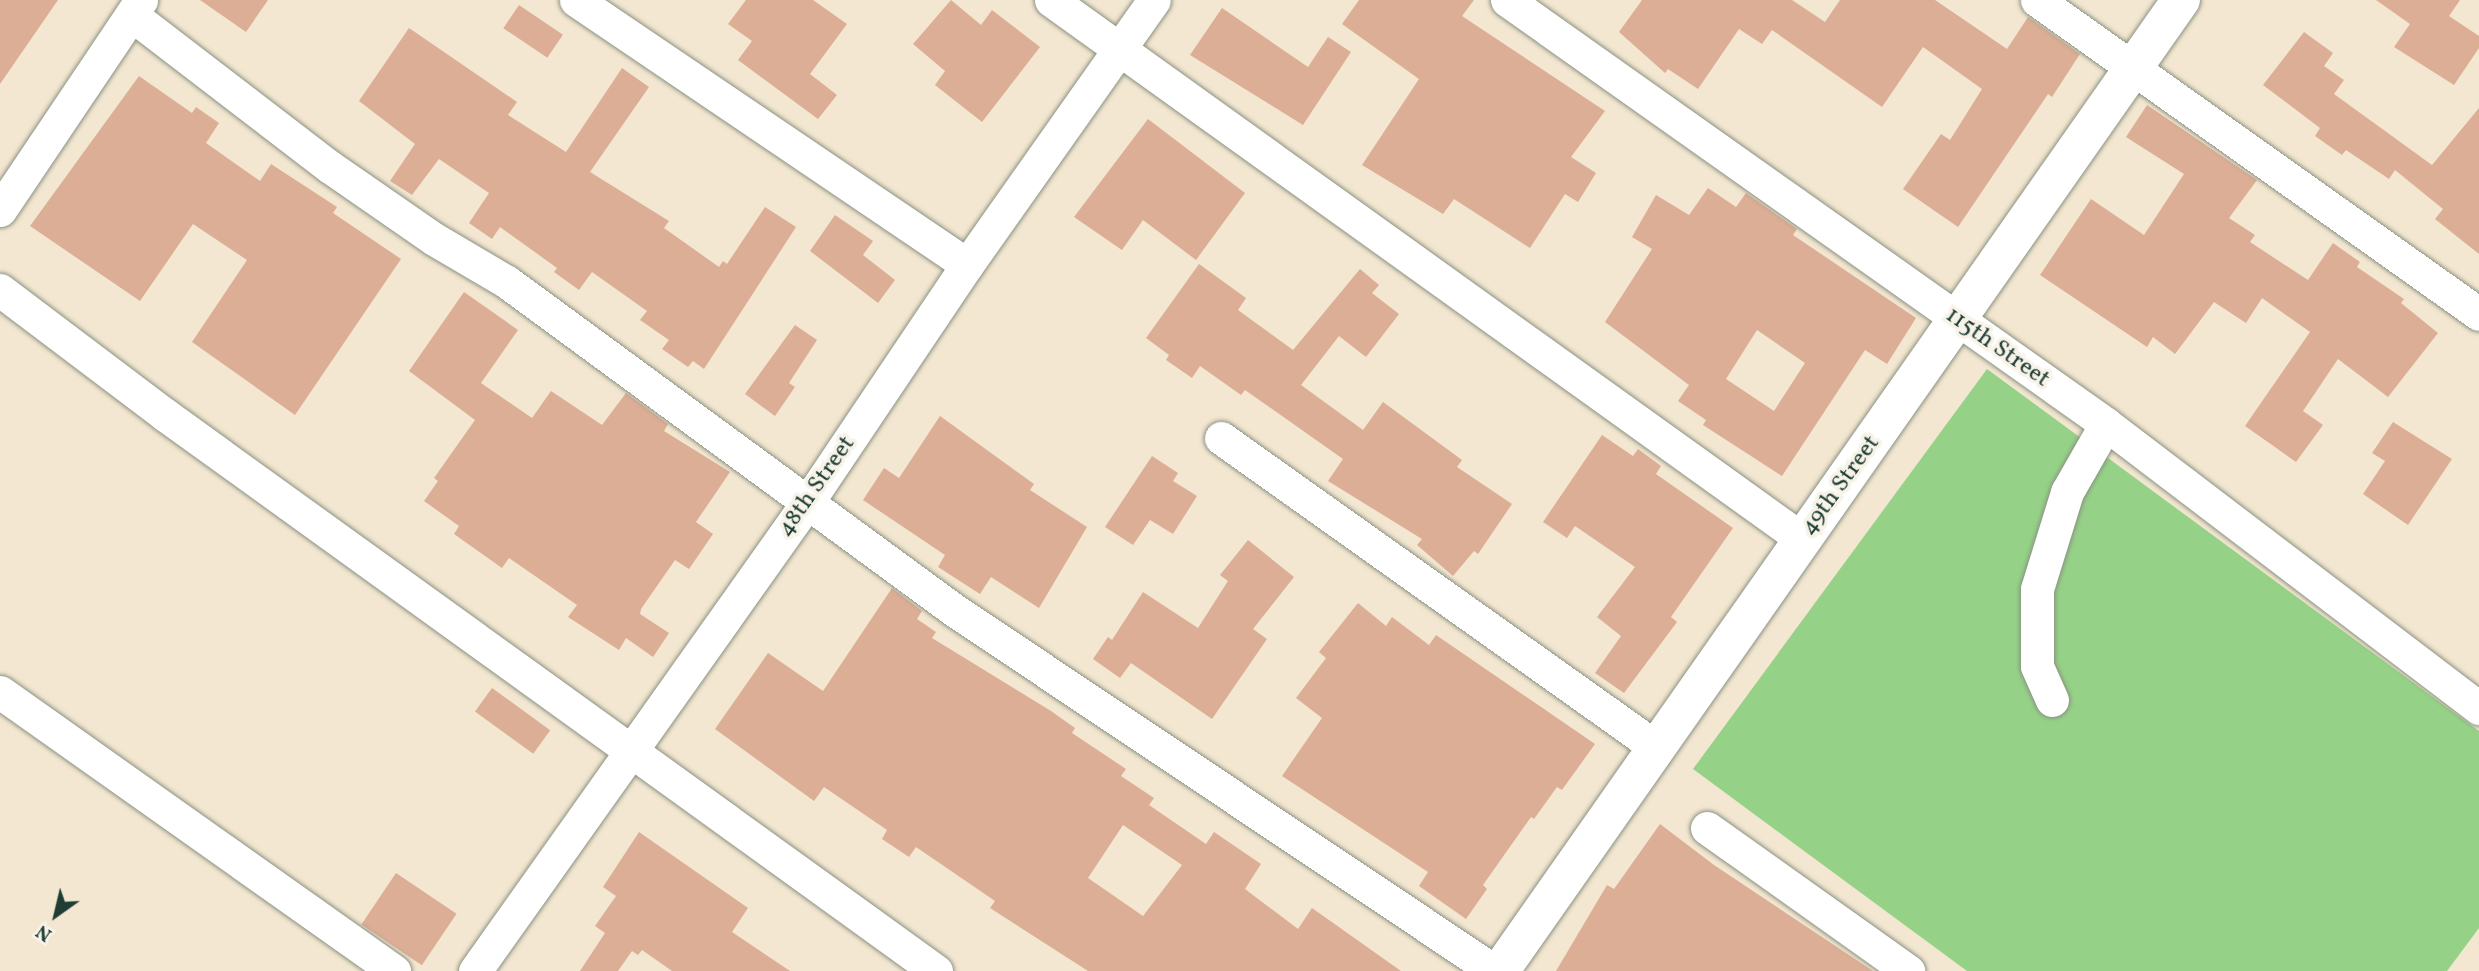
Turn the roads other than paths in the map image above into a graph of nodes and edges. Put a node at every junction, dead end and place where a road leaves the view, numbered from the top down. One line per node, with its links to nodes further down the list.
1 (576, 0): 11 (street)
2 (1051, 0): 8 (street)
3 (1154, 0): 8 (street, 48th Street)
4 (1507, 0): 14 (street, 115th Street)
5 (2037, 0): 9 (street)
6 (2181, 0): 9 (main road, 49th Street)
7 (138, 4): 10 (street); 17 (street)
8 (1119, 50): 11 (street, 48th Street); 18 (street)
9 (2133, 69): 13 (street); 14 (main road, 49th Street)
10 (0, 211)
11 (967, 265): 17 (street, 48th Street)
12 (0, 290): 23 (street)
13 (2479, 314)
14 (1958, 321): 15 (street, 115th Street); 18 (main road, 49th Street)
15 (2105, 424): 20 (street); 21 (street, 115th Street)
16 (1221, 438): 22 (street)
17 (807, 503): 23 (street, 48th Street); 28 (street)
18 (1802, 539): 22 (main road, 49th Street)
19 (0, 692): 25 (street)
20 (2052, 700)
21 (2479, 708)
22 (1657, 748): 29 (main road, 49th Street)
23 (628, 751): 26 (street, 48th Street); 27 (street)
24 (1707, 828): 30 (street)
25 (394, 971)
26 (475, 971)
27 (936, 971)
28 (1494, 971)
29 (1500, 971)
30 (1908, 971)

